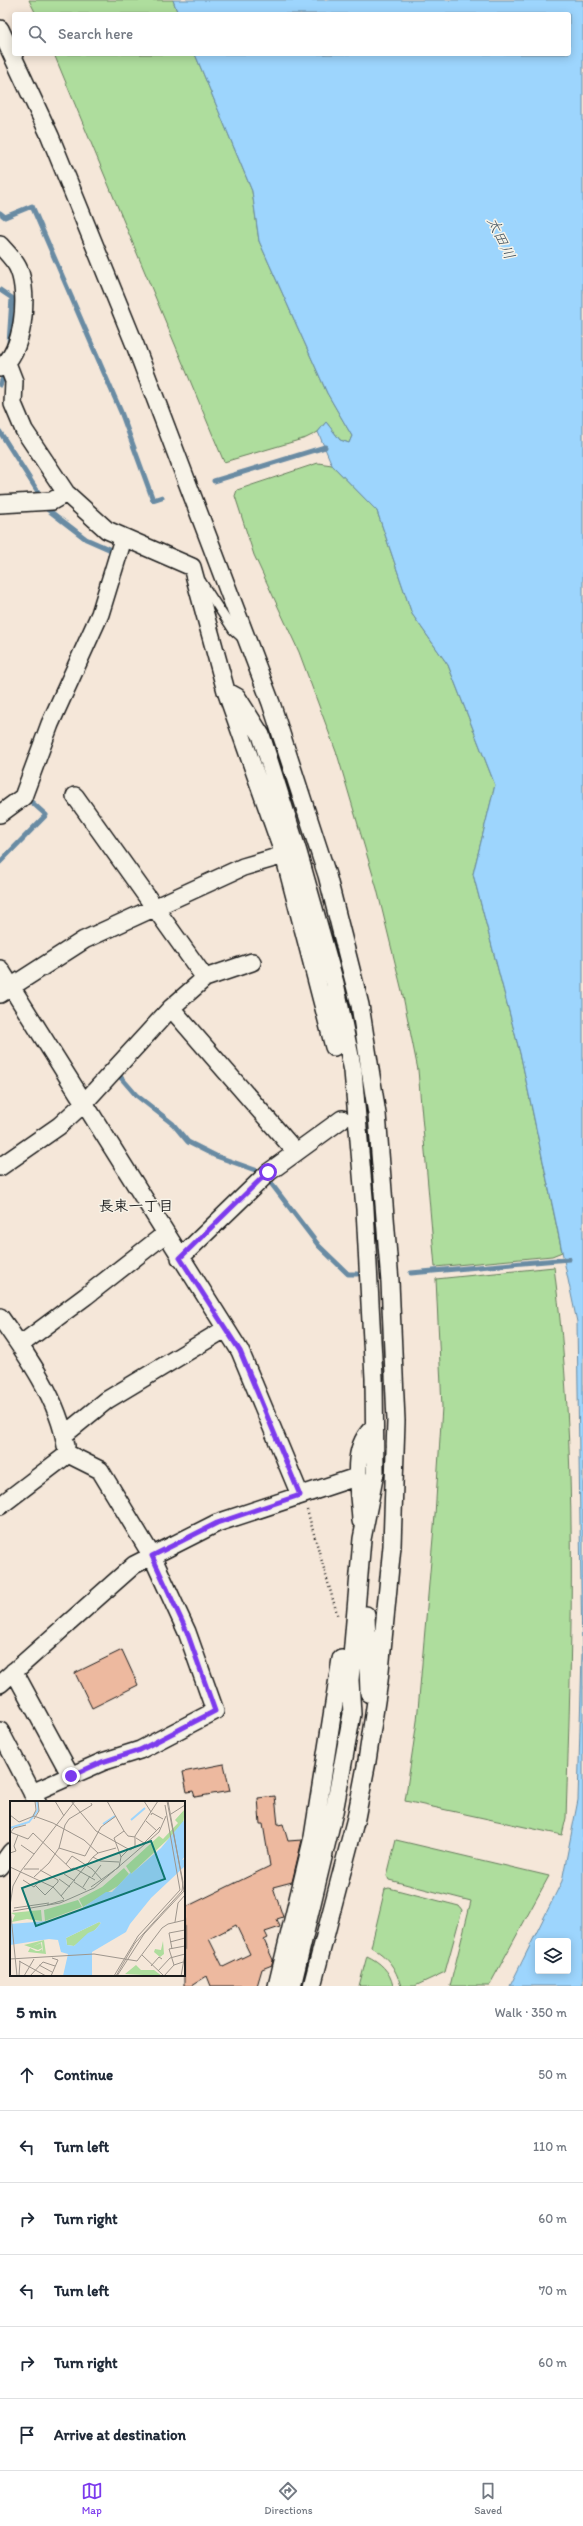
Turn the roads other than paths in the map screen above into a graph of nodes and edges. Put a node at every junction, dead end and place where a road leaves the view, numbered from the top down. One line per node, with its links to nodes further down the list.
1 (0, 29): 2 (street)
2 (12, 55)
3 (13, 56): 10 (street)
4 (0, 245): 5 (street)
5 (4, 365): 6 (street)
6 (66, 493): 7 (street); 8 (street)
7 (0, 504)
8 (123, 539): 9 (street); 13 (street)
9 (192, 567): 10 (lane); 11 (street)
10 (249, 643): 43 (street)
11 (226, 691): 14 (street); 31 (street)
12 (75, 796): 15 (street)
13 (0, 814)
14 (284, 855): 15 (street); 21 (street)
15 (154, 908): 18 (street); 19 (street)
16 (252, 962): 18 (street)
17 (0, 969): 19 (street)
18 (205, 978): 20 (street)
19 (6, 991): 22 (street)
20 (171, 1008): 22 (street); 24 (street)
21 (334, 1047)
22 (83, 1104): 25 (street); 26 (street)
23 (342, 1119): 24 (street)
24 (296, 1152): 27 (street)
25 (0, 1167)
26 (165, 1234): 27 (street); 30 (street)
27 (180, 1258): 29 (street)
28 (0, 1317): 30 (street)
29 (226, 1329): 32 (street); 35 (street)
30 (20, 1345): 32 (street)
31 (374, 1427): 34 (street); 37 (street)
32 (64, 1435): 33 (street)
33 (68, 1454): 36 (street); 38 (street)
34 (356, 1477): 35 (street); 37 (street)
35 (301, 1495): 38 (street)
36 (0, 1506)
37 (362, 1539): 42 (street); 43 (street)
38 (152, 1556): 40 (street); 46 (street)
39 (342, 1627): 45 (street)
40 (14, 1672): 41 (street); 46 (street)
41 (0, 1684)
42 (352, 1714): 45 (street); 48 (street)
43 (372, 1727): 53 (street)
44 (0, 1731): 47 (street)
45 (327, 1755): 48 (street); 51 (street)
46 (71, 1776): 47 (street)
47 (35, 1797)
48 (334, 1812): 52 (street)
49 (10, 1853): 50 (street)
50 (0, 1867)
51 (277, 1986)
52 (292, 1986)
53 (312, 1986)

